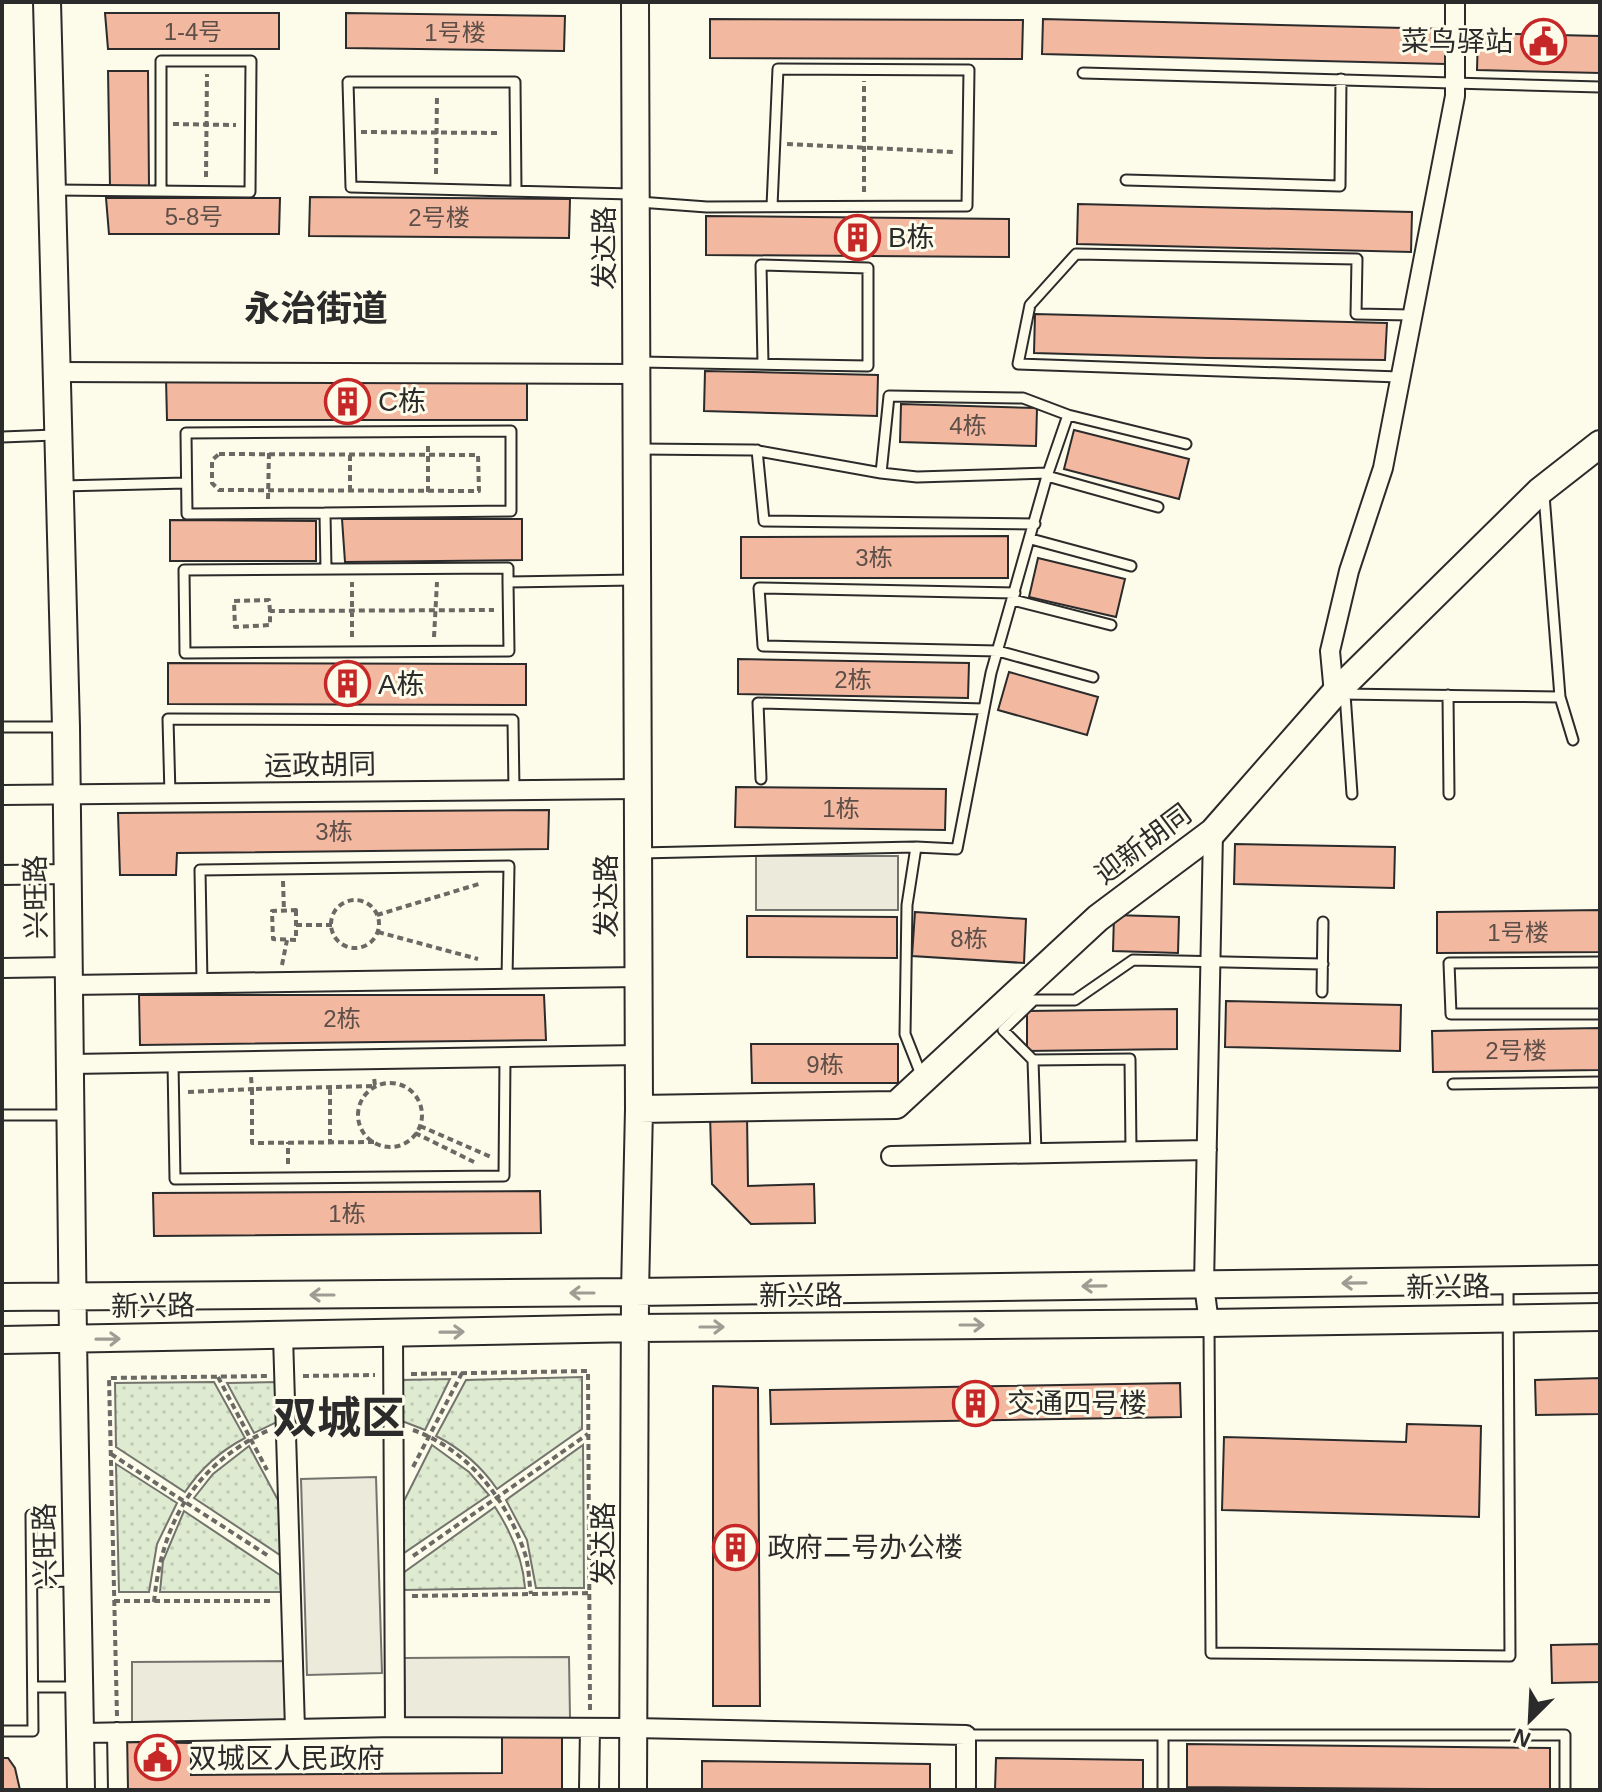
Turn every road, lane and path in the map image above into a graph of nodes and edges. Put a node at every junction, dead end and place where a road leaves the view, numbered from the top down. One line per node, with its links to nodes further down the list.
1 (47, 2): 22 (street, 兴旺路)
2 (635, 2): 26 (street, 发达路)
3 (1455, 2): 9 (street)
4 (208, 61): 11 (lane); 12 (path); 13 (lane)
5 (864, 69): 17 (lane); 18 (path); 19 (lane)
6 (1083, 73): 7 (lane)
7 (1341, 79): 9 (lane); 20 (lane)
8 (437, 82): 14 (lane); 15 (path); 16 (lane)
9 (1455, 82): 10 (lane); 29 (street)
10 (1600, 87)
11 (161, 124): 12 (path); 23 (lane)
12 (207, 124): 13 (path); 25 (path)
13 (251, 125): 25 (lane)
14 (350, 132): 15 (path); 21 (lane)
15 (436, 133): 16 (path); 21 (path)
16 (515, 133): 24 (lane)
17 (775, 144): 18 (path); 27 (lane)
18 (864, 148): 19 (path); 28 (path)
19 (968, 153): 28 (lane)
20 (1126, 180)
21 (435, 189): 24 (lane)
22 (52, 190): 23 (lane); 32 (street, 兴旺路)
23 (161, 191): 25 (lane)
24 (516, 191): 26 (lane)
25 (206, 192)
26 (635, 198): 27 (lane); 31 (street, 发达路)
27 (772, 206): 28 (lane)
28 (863, 206)
29 (1411, 315): 33 (street); 33 (lane)
30 (763, 364): 30 (lane); 31 (lane)
31 (636, 368): 32 (street); 42 (street, 发达路)
32 (57, 372): 38 (street, 兴旺路)
33 (1399, 377): 78 (street)
34 (1068, 415): 40 (lane); 47 (lane); 48 (lane)
35 (428, 431): 37 (lane); 46 (path); 57 (lane)
36 (269, 432): 37 (lane); 44 (path); 49 (lane)
37 (349, 432): 45 (path)
38 (59, 435): 39 (lane); 50 (street, 兴旺路)
39 (2, 437)
40 (1186, 444)
41 (1600, 444): 51 (street, 迎新胡同)
42 (636, 449): 43 (lane); 66 (street, 发达路)
43 (757, 450): 47 (lane); 60 (lane)
44 (268, 453): 45 (path); 52 (path); 52 (path)
45 (350, 454): 46 (path); 53 (path)
46 (428, 455): 54 (path); 54 (path)
47 (881, 473): 48 (lane)
48 (1048, 475): 55 (lane); 60 (lane)
49 (186, 483): 50 (lane); 58 (lane)
50 (60, 486): 83 (street, 兴旺路)
51 (1543, 488): 78 (street, 迎新胡同); 80 (lane)
52 (268, 490): 53 (path); 58 (path)
53 (350, 491): 54 (path); 56 (path)
54 (428, 492): 57 (path)
55 (1158, 507)
56 (351, 512): 57 (lane); 59 (lane)
57 (428, 512)
58 (268, 513): 59 (lane)
59 (325, 513): 64 (lane)
60 (1035, 524): 61 (lane)
61 (1031, 539): 62 (lane); 68 (lane)
62 (1131, 566)
63 (438, 568): 65 (lane); 67 (lane); 70 (path)
64 (326, 569): 65 (lane); 76 (lane)
65 (352, 569): 69 (path)
66 (637, 580): 67 (lane); 86 (street, 发达路)
67 (508, 582): 71 (lane)
68 (1014, 596): 73 (lane); 75 (lane); 75 (lane)
69 (352, 610): 70 (path); 72 (path); 76 (path)
70 (436, 610): 71 (path); 74 (path)
71 (508, 610): 74 (lane)
72 (270, 611): 72 (path)
73 (1111, 625)
74 (433, 651): 76 (lane)
75 (998, 651): 77 (lane); 81 (lane)
76 (352, 652)
77 (1093, 677)
78 (1339, 694): 79 (lane); 88 (lane); 93 (street, 迎新胡同)
79 (1448, 695): 80 (lane); 89 (lane)
80 (1560, 697): 84 (lane)
81 (984, 709): 85 (lane); 94 (lane)
82 (2, 727): 83 (lane)
83 (66, 727): 92 (street, 兴旺路)
84 (1573, 740)
85 (761, 779)
86 (638, 789): 87 (street, 运政胡同); 95 (street, 发达路)
87 (514, 791): 91 (street, 运政胡同); 91 (lane)
88 (1352, 794)
89 (1449, 794)
90 (2, 795): 92 (street, 运政胡同)
91 (170, 795): 92 (street, 运政胡同)
92 (66, 796): 97 (street, 兴旺路)
93 (1213, 832): 106 (street); 115 (street, 迎新胡同)
94 (916, 847): 95 (lane); 122 (lane)
95 (638, 853): 112 (street, 发达路)
96 (283, 869): 98 (lane); 100 (path); 113 (lane)
97 (67, 874): 99 (street); 111 (street, 兴旺路)
98 (509, 874): 101 (path); 110 (lane)
99 (2, 875)
100 (284, 911): 103 (path); 103 (path)
101 (377, 915): 104 (path); 105 (path)
102 (1323, 922): 108 (lane)
103 (296, 925): 104 (path)
104 (332, 925): 105 (path)
105 (378, 932): 110 (path)
106 (1211, 961): 108 (lane); 115 (lane); 137 (street)
107 (1600, 962): 116 (lane)
108 (1323, 964): 114 (lane)
109 (2, 968): 111 (street)
110 (507, 973): 112 (street); 113 (street)
111 (69, 976): 113 (street); 121 (street, 兴旺路)
112 (639, 977): 117 (street, 发达路)
113 (202, 983)
114 (1322, 992)
115 (1029, 993): 119 (lane); 122 (street, 迎新胡同)
116 (1600, 1014)
117 (639, 1055): 118 (street); 129 (street, 发达路)
118 (505, 1057): 120 (street); 141 (lane)
119 (1033, 1060): 138 (lane); 139 (lane)
120 (173, 1062): 121 (street); 128 (lane)
121 (71, 1064): 131 (street, 兴旺路)
122 (924, 1080): 129 (street, 迎新胡同)
123 (1600, 1082): 124 (lane)
124 (1453, 1084)
125 (375, 1086): 126 (path); 132 (path); 136 (path)
126 (330, 1088): 127 (path); 135 (path)
127 (252, 1089): 128 (path); 134 (path)
128 (174, 1092): 143 (lane)
129 (639, 1109): 147 (street, 发达路)
130 (2, 1115): 131 (lane)
131 (72, 1115): 149 (street, 兴旺路)
132 (420, 1126): 133 (path); 141 (path)
133 (415, 1133): 136 (path); 142 (path)
134 (288, 1142): 135 (path); 143 (path)
135 (330, 1142): 136 (path)
136 (374, 1142)
137 (1207, 1150): 138 (street); 146 (street)
138 (1131, 1151): 139 (street)
139 (1036, 1153): 140 (street)
140 (891, 1156)
141 (504, 1163): 142 (lane)
142 (504, 1176): 143 (lane)
143 (288, 1178)
144 (1600, 1279): 145 (street, 新兴路)
145 (1508, 1280): 146 (street, 新兴路, one-way to 146); 151 (lane)
146 (1204, 1285): 147 (street, 新兴路, one-way to 147); 152 (street)
147 (635, 1292): 149 (street, 新兴路, one-way to 149); 153 (street, 发达路)
148 (2, 1297): 149 (street, 新兴路)
149 (72, 1297): 157 (street, 兴旺路)
150 (1600, 1317): 151 (street, 新兴路)
151 (1509, 1318): 152 (street, 新兴路); 152 (lane)
152 (1209, 1323): 153 (street, 新兴路, one-way to 152)
153 (637, 1328): 154 (street, 新兴路, one-way to 153); 187 (street, 发达路)
154 (393, 1334): 155 (street, 新兴路); 159 (street)
155 (283, 1336): 157 (street, 新兴路, one-way to 155); 160 (street)
156 (2, 1340): 157 (street, 新兴路)
157 (73, 1340): 175 (street, 兴旺路)
158 (462, 1373): 159 (path); 164 (path); 165 (path)
159 (393, 1374): 160 (path); 163 (street)
160 (284, 1376): 161 (path); 162 (street)
161 (218, 1377): 166 (path); 167 (path)
162 (286, 1422): 166 (path); 174 (street)
163 (394, 1424): 165 (path); 171 (street)
164 (588, 1434): 169 (path); 177 (path)
165 (428, 1437): 169 (path); 171 (path)
166 (250, 1439): 168 (path); 170 (path)
167 (111, 1454): 170 (path); 180 (path)
168 (269, 1475)
169 (497, 1496): 173 (path); 178 (path)
170 (183, 1503): 174 (path); 182 (path)
171 (394, 1504): 173 (street)
172 (31, 1515): 176 (lane)
173 (395, 1569): 179 (street)
174 (291, 1570): 181 (street)
175 (78, 1581): 176 (lane); 184 (street, 兴旺路)
176 (32, 1582): 183 (lane)
177 (590, 1593): 178 (path); 186 (path)
178 (531, 1594): 179 (path)
179 (395, 1597): 185 (street)
180 (114, 1601): 182 (path); 190 (path)
181 (291, 1601): 182 (path); 188 (street)
182 (154, 1602)
183 (33, 1687): 184 (lane); 189 (lane)
184 (81, 1687): 191 (street, 兴旺路)
185 (395, 1727): 186 (street); 188 (street)
186 (590, 1728): 187 (street); 196 (street)
187 (634, 1728): 192 (street); 197 (street, 发达路)
188 (295, 1729): 190 (street)
189 (2, 1731)
190 (117, 1732): 191 (street); 195 (street)
191 (82, 1733): 194 (street, 兴旺路)
192 (966, 1735): 193 (lane); 198 (street)
193 (1163, 1735): 199 (lane); 200 (lane)
194 (81, 1790)
195 (118, 1790)
196 (589, 1790)
197 (633, 1790)
198 (966, 1790)
199 (1163, 1790)
200 (1565, 1790)

